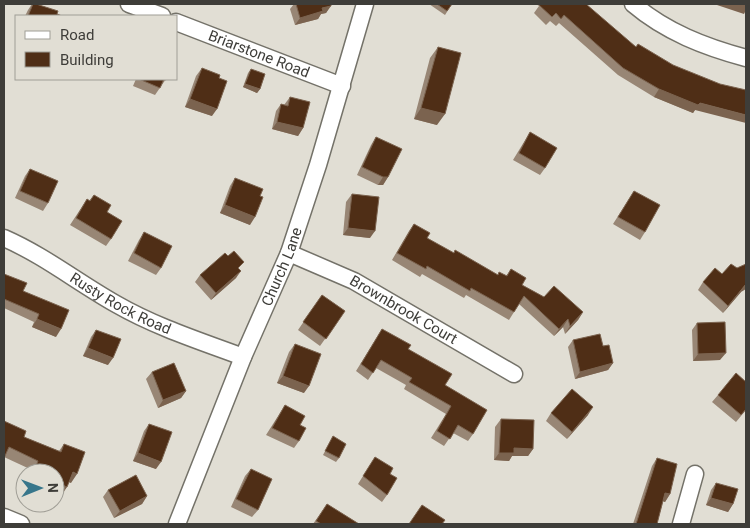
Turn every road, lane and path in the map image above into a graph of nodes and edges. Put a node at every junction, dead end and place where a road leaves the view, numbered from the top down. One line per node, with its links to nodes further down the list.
1 (129, 4): 4 (street)
2 (365, 4): 7 (street, Church Lane)
3 (633, 4): 6 (street)
4 (159, 15)
5 (178, 23): 7 (street, Briarstone Road)
6 (746, 58)
7 (342, 86): 9 (street, Church Lane)
8 (4, 238): 10 (street, Rusty Rock Road)
9 (289, 253): 10 (street, Church Lane); 11 (street, Brownbrook Court)
10 (243, 357): 15 (street, Church Lane)
11 (514, 374)
12 (695, 474): 16 (street)
13 (4, 517): 14 (street)
14 (21, 524)
15 (177, 524)
16 (682, 524)

